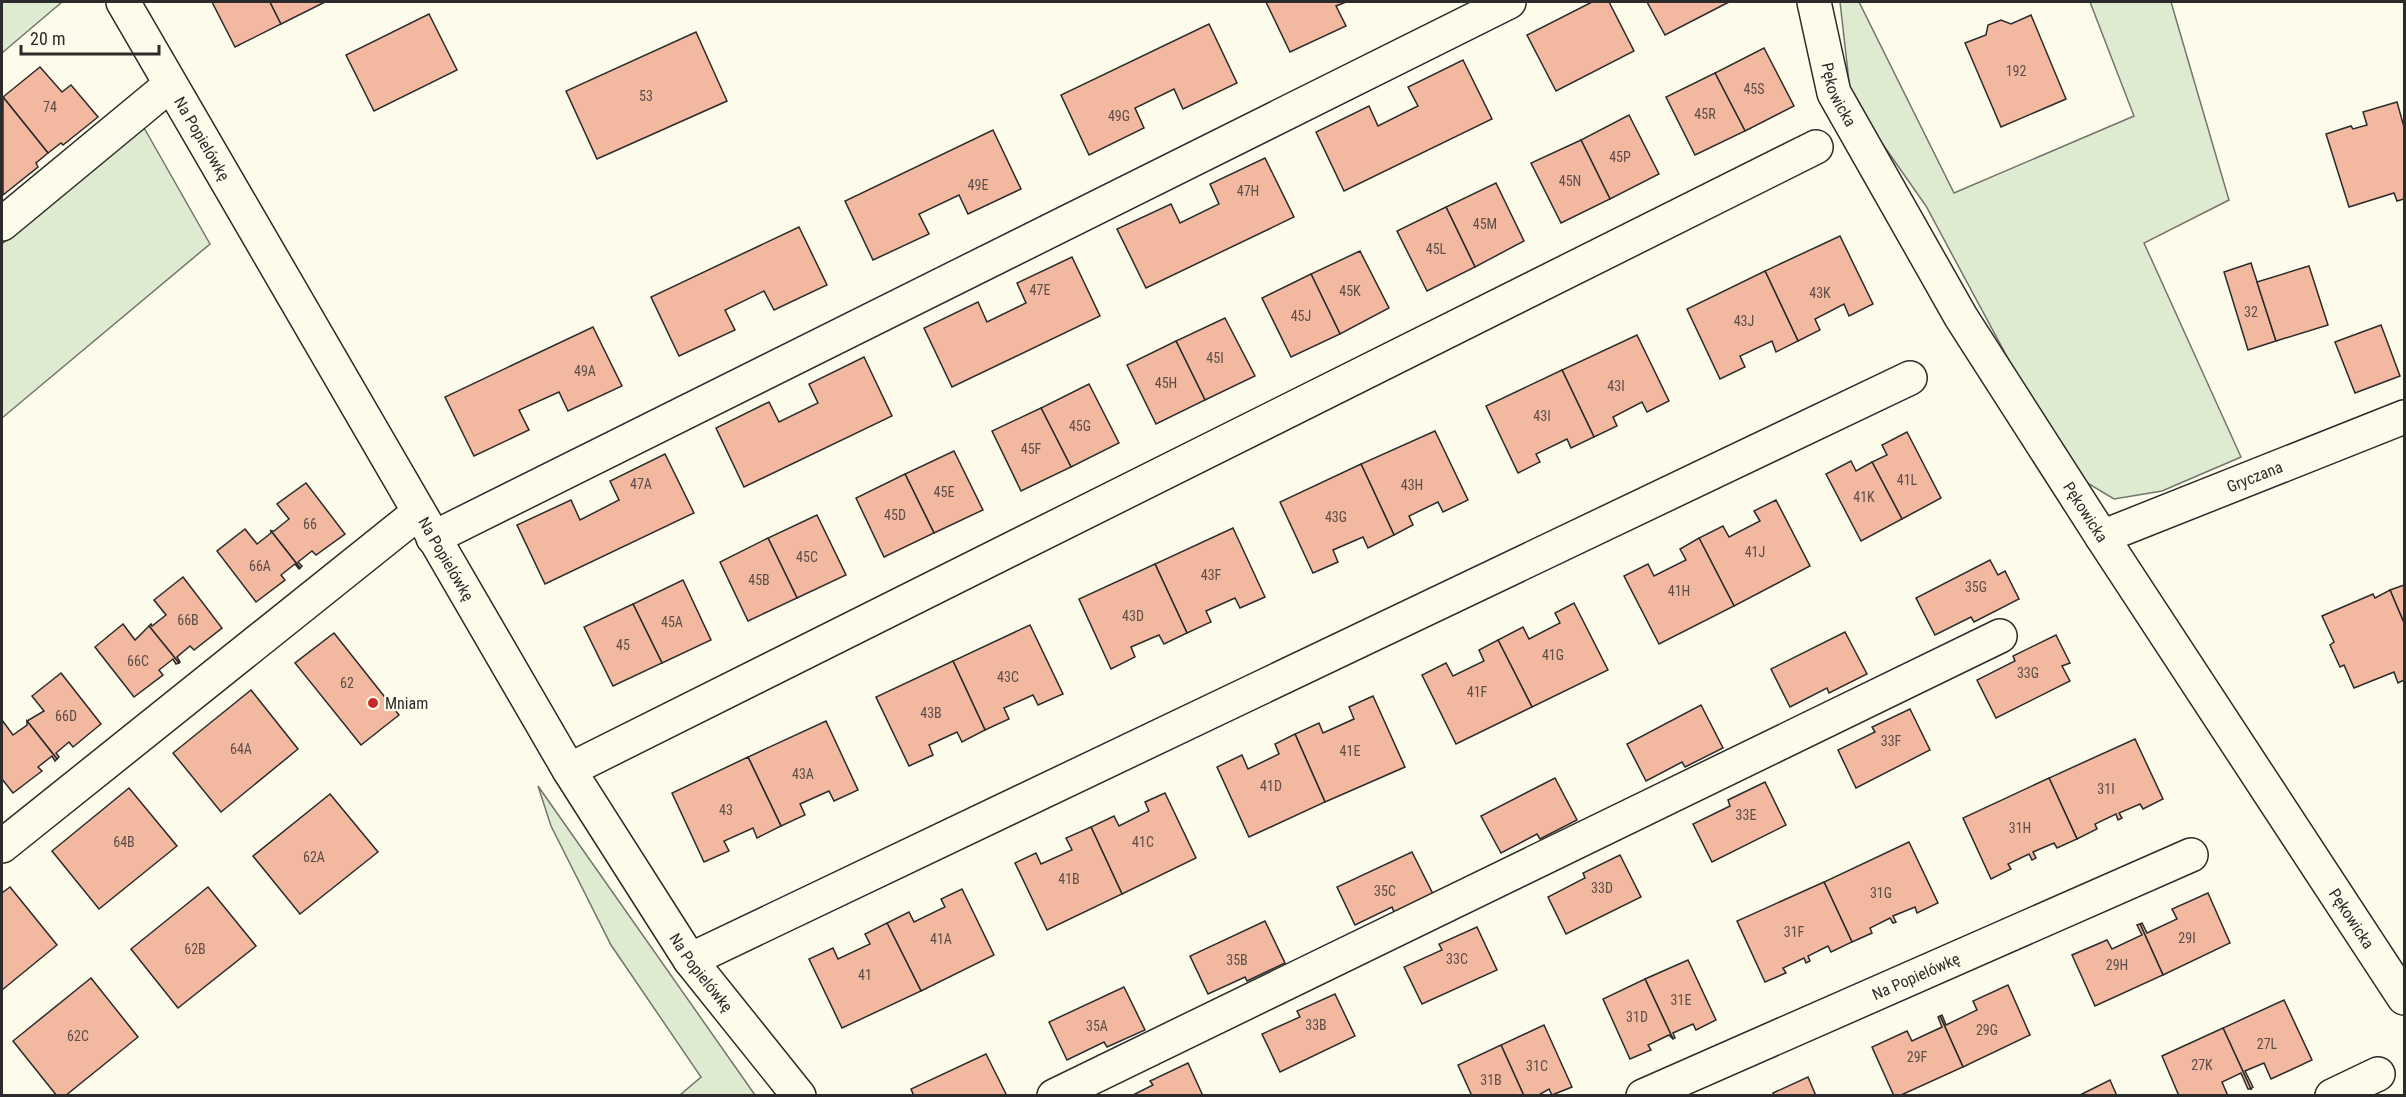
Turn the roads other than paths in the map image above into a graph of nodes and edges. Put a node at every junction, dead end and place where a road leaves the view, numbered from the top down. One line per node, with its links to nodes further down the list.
1 (123, 2): 4 (street, Na Popielówkę)
2 (1509, 2): 9 (street)
3 (1814, 2): 10 (street, Pękowicka)
4 (170, 85): 6 (street); 9 (street, Na Popielówkę)
5 (1816, 147): 12 (street)
6 (2, 224)
7 (1910, 378): 15 (street)
8 (2404, 417): 10 (street, Gryczana)
9 (425, 526): 12 (street, Na Popielówkę); 13 (street)
10 (2102, 537): 16 (street, Pękowicka)
11 (2000, 636): 19 (street)
12 (568, 770): 15 (street, Na Popielówkę)
13 (2, 846)
14 (2191, 855): 20 (street, Na Popielówkę)
15 (690, 960): 18 (street, Na Popielówkę)
16 (2404, 998)
17 (2378, 1074): 21 (street)
18 (799, 1095)
19 (1054, 1095)
20 (1643, 1095)
21 (2332, 1095)

